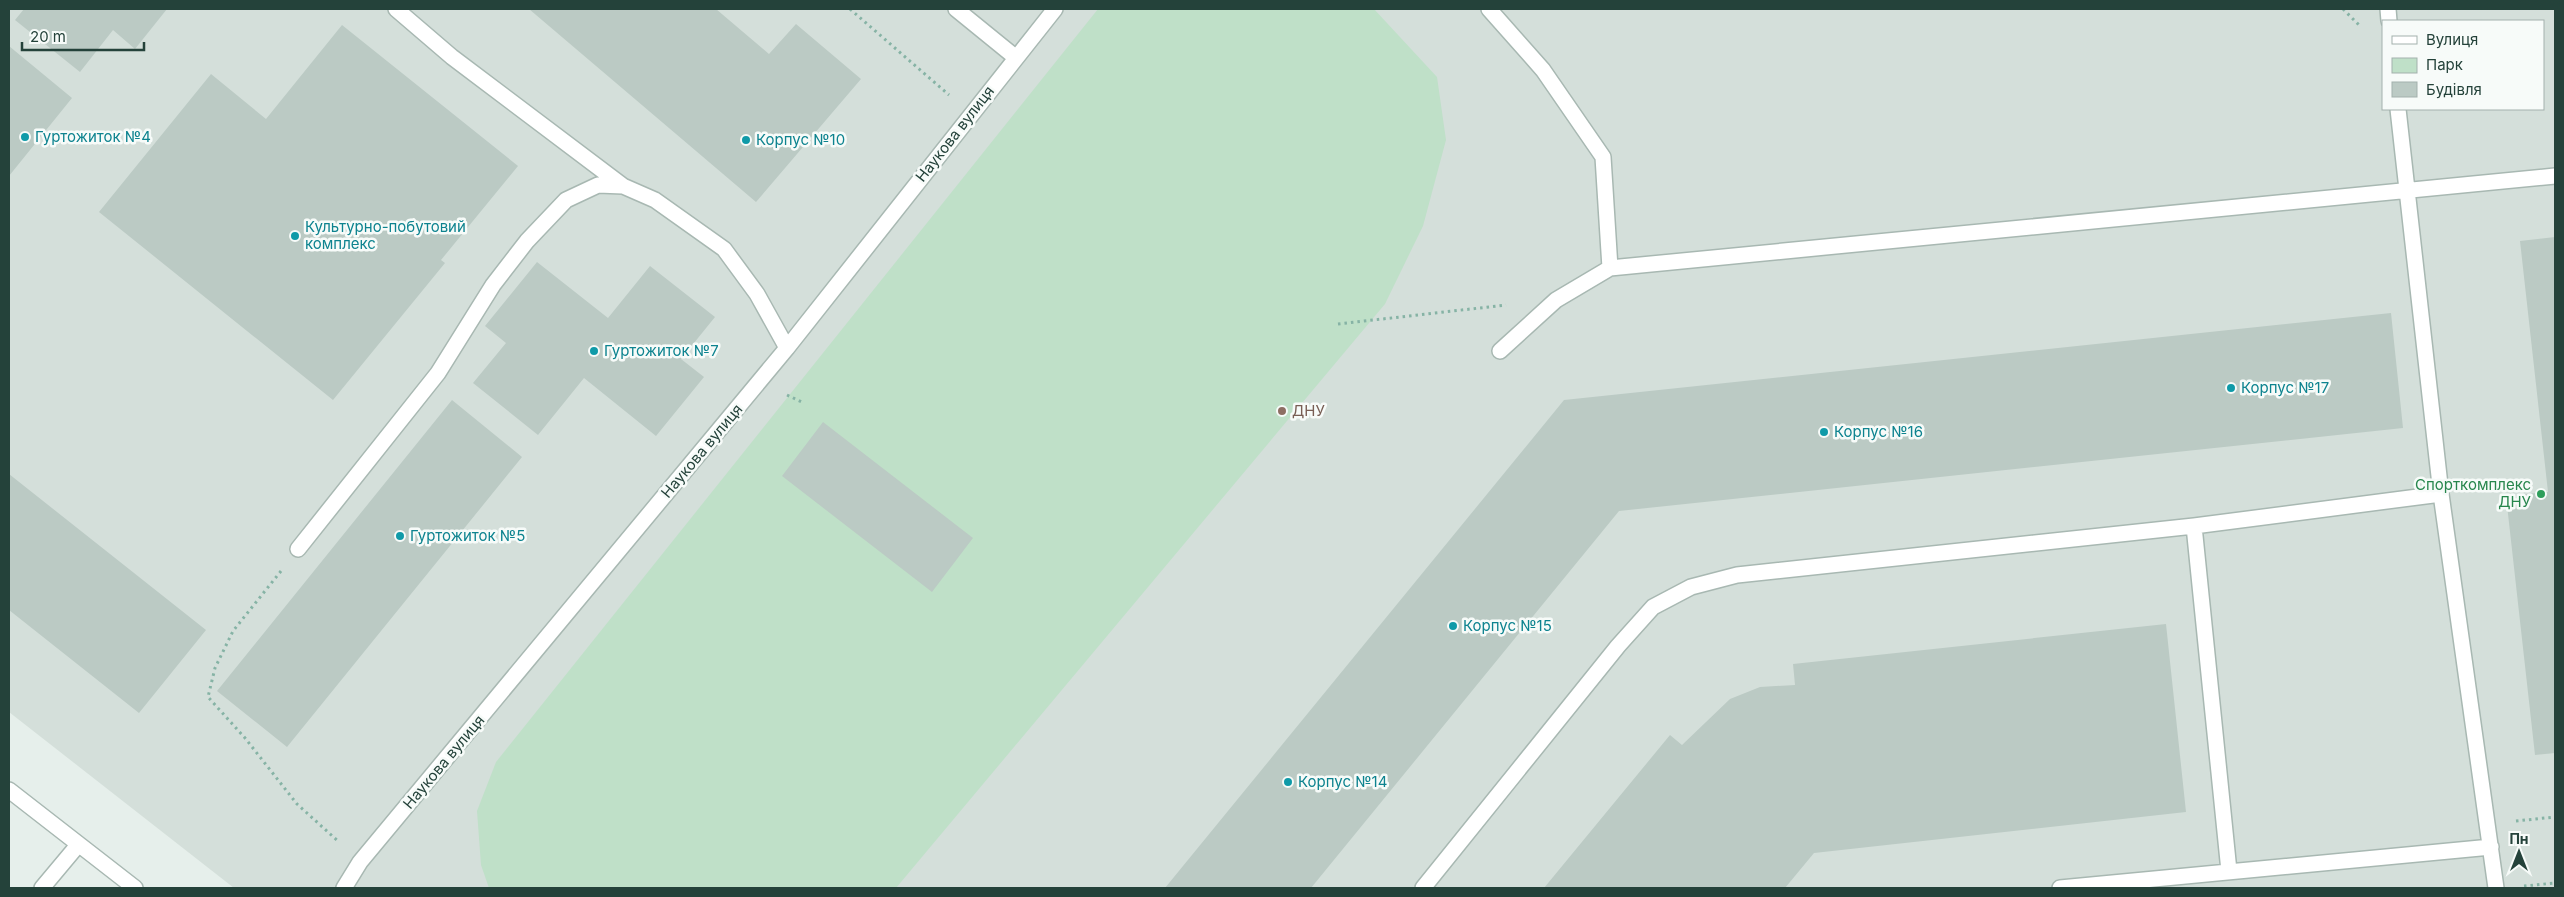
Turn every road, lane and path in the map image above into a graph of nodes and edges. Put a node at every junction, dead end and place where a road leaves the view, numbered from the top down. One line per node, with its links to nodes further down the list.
1 (396, 9): 10 (street)
2 (850, 9): 8 (path)
3 (956, 9): 6 (street)
4 (1055, 9): 6 (street, Наукова вулиця)
5 (1489, 9): 12 (street)
6 (1015, 58): 8 (street, Наукова вулиця)
7 (2398, 110): 11 (street)
8 (971, 114): 15 (street, Наукова вулиця)
9 (2555, 176): 11 (street)
10 (623, 186): 15 (street); 21 (street)
11 (2407, 189): 12 (street); 19 (street)
12 (1610, 268): 16 (street)
13 (1507, 305): 14 (path)
14 (1338, 324)
15 (787, 348): 27 (street, Наукова вулиця)
16 (1500, 351)
17 (783, 394): 18 (path)
18 (804, 403)
19 (2441, 494): 20 (street); 24 (street)
20 (2194, 526): 28 (street); 32 (street)
21 (298, 549): 27 (path)
22 (9, 790): 25 (street)
23 (2555, 817): 24 (path)
24 (2488, 824): 26 (street)
25 (78, 845): 29 (street); 30 (street)
26 (2491, 847): 28 (street); 34 (street)
27 (360, 862): 31 (street, Наукова вулиця)
28 (2229, 871): 33 (street)
29 (42, 888)
30 (135, 888)
31 (344, 888)
32 (1422, 888)
33 (2060, 888)
34 (2496, 888)

